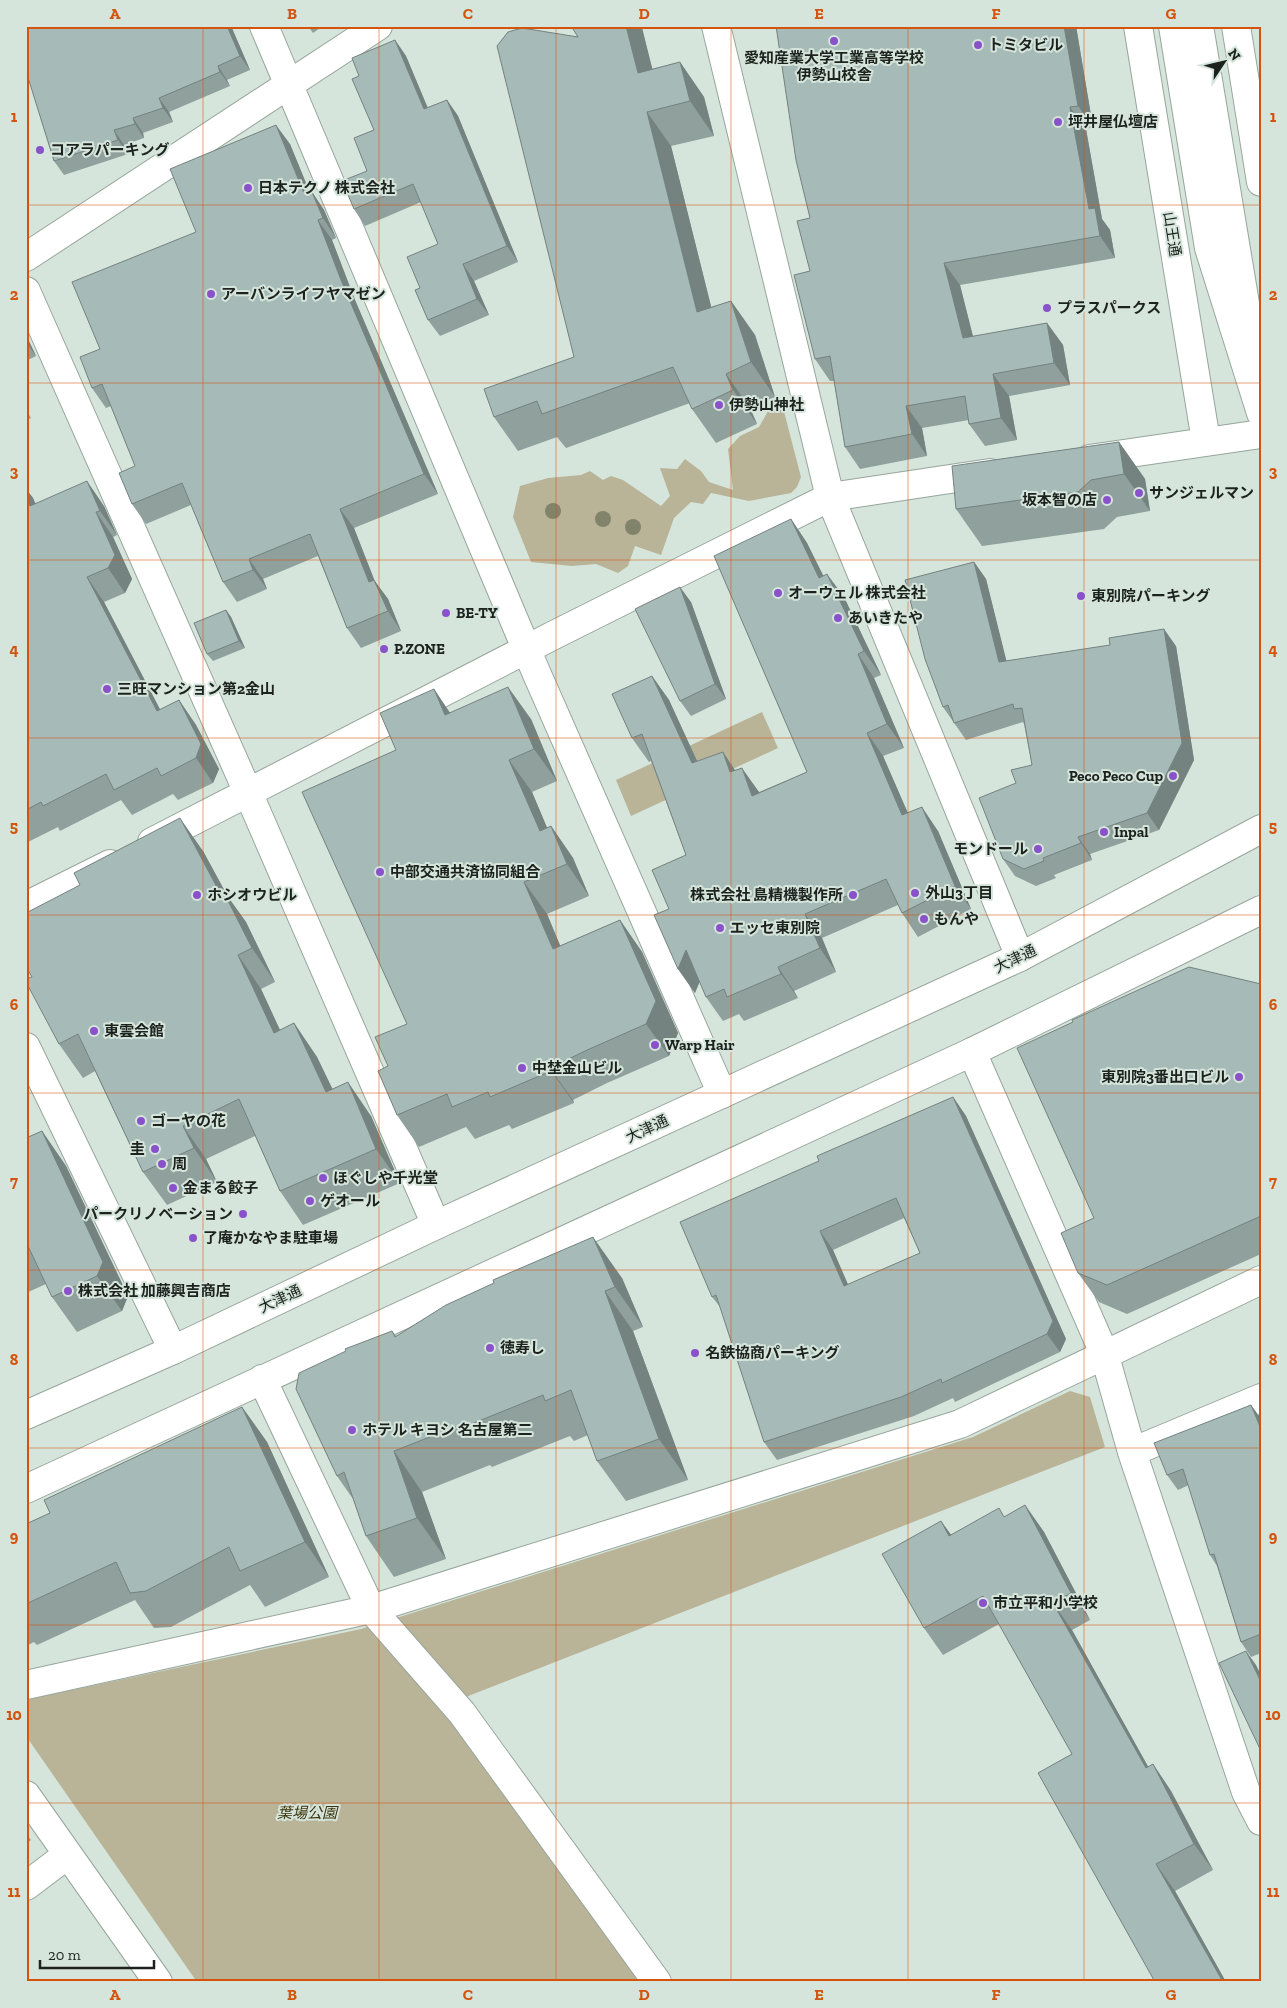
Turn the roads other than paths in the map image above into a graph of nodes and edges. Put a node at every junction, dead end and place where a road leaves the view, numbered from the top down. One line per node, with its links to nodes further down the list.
1 (264, 26): 8 (main road)
2 (378, 26): 8 (main road)
3 (716, 26): 18 (main road)
4 (1138, 26): 15 (main road, 山王通)
5 (1174, 26): 13 (main road)
6 (1199, 26): 12 (main road)
7 (1236, 26): 9 (main road)
8 (289, 85): 10 (main road); 19 (main road)
9 (1261, 182)
10 (26, 258)
11 (26, 291): 20 (main road)
12 (1261, 396)
13 (1261, 413)
14 (1261, 434): 15 (main road)
15 (1206, 441): 16 (main road)
16 (1062, 463)
17 (1013, 470): 18 (main road)
18 (830, 497): 19 (main road); 24 (main road)
19 (526, 649): 20 (main road); 27 (main road)
20 (248, 794): 22 (main road); 28 (main road)
21 (1261, 829): 24 (main road, 大津通)
22 (26, 906)
23 (1261, 910): 26 (main road)
24 (1020, 958): 27 (main road, 大津通)
25 (26, 1047): 30 (main road)
26 (972, 1052): 31 (main road); 32 (main road)
27 (722, 1094): 28 (main road, 大津通)
28 (436, 1225): 30 (main road, 大津通)
29 (1261, 1280): 31 (main road)
30 (174, 1350): 34 (main road, 大津通)
31 (1104, 1353): 35 (main road); 37 (main road)
32 (262, 1379): 36 (main road); 37 (main road)
33 (1261, 1398): 35 (main road)
34 (26, 1415)
35 (1132, 1452): 39 (main road)
36 (26, 1489)
37 (371, 1609): 38 (main road); 45 (main road)
38 (26, 1685)
39 (1254, 1788): 41 (main road)
40 (26, 1795): 42 (main road)
41 (1261, 1822)
42 (67, 1855): 43 (main road); 44 (main road)
43 (26, 1886)
44 (158, 1982)
45 (657, 1982)

